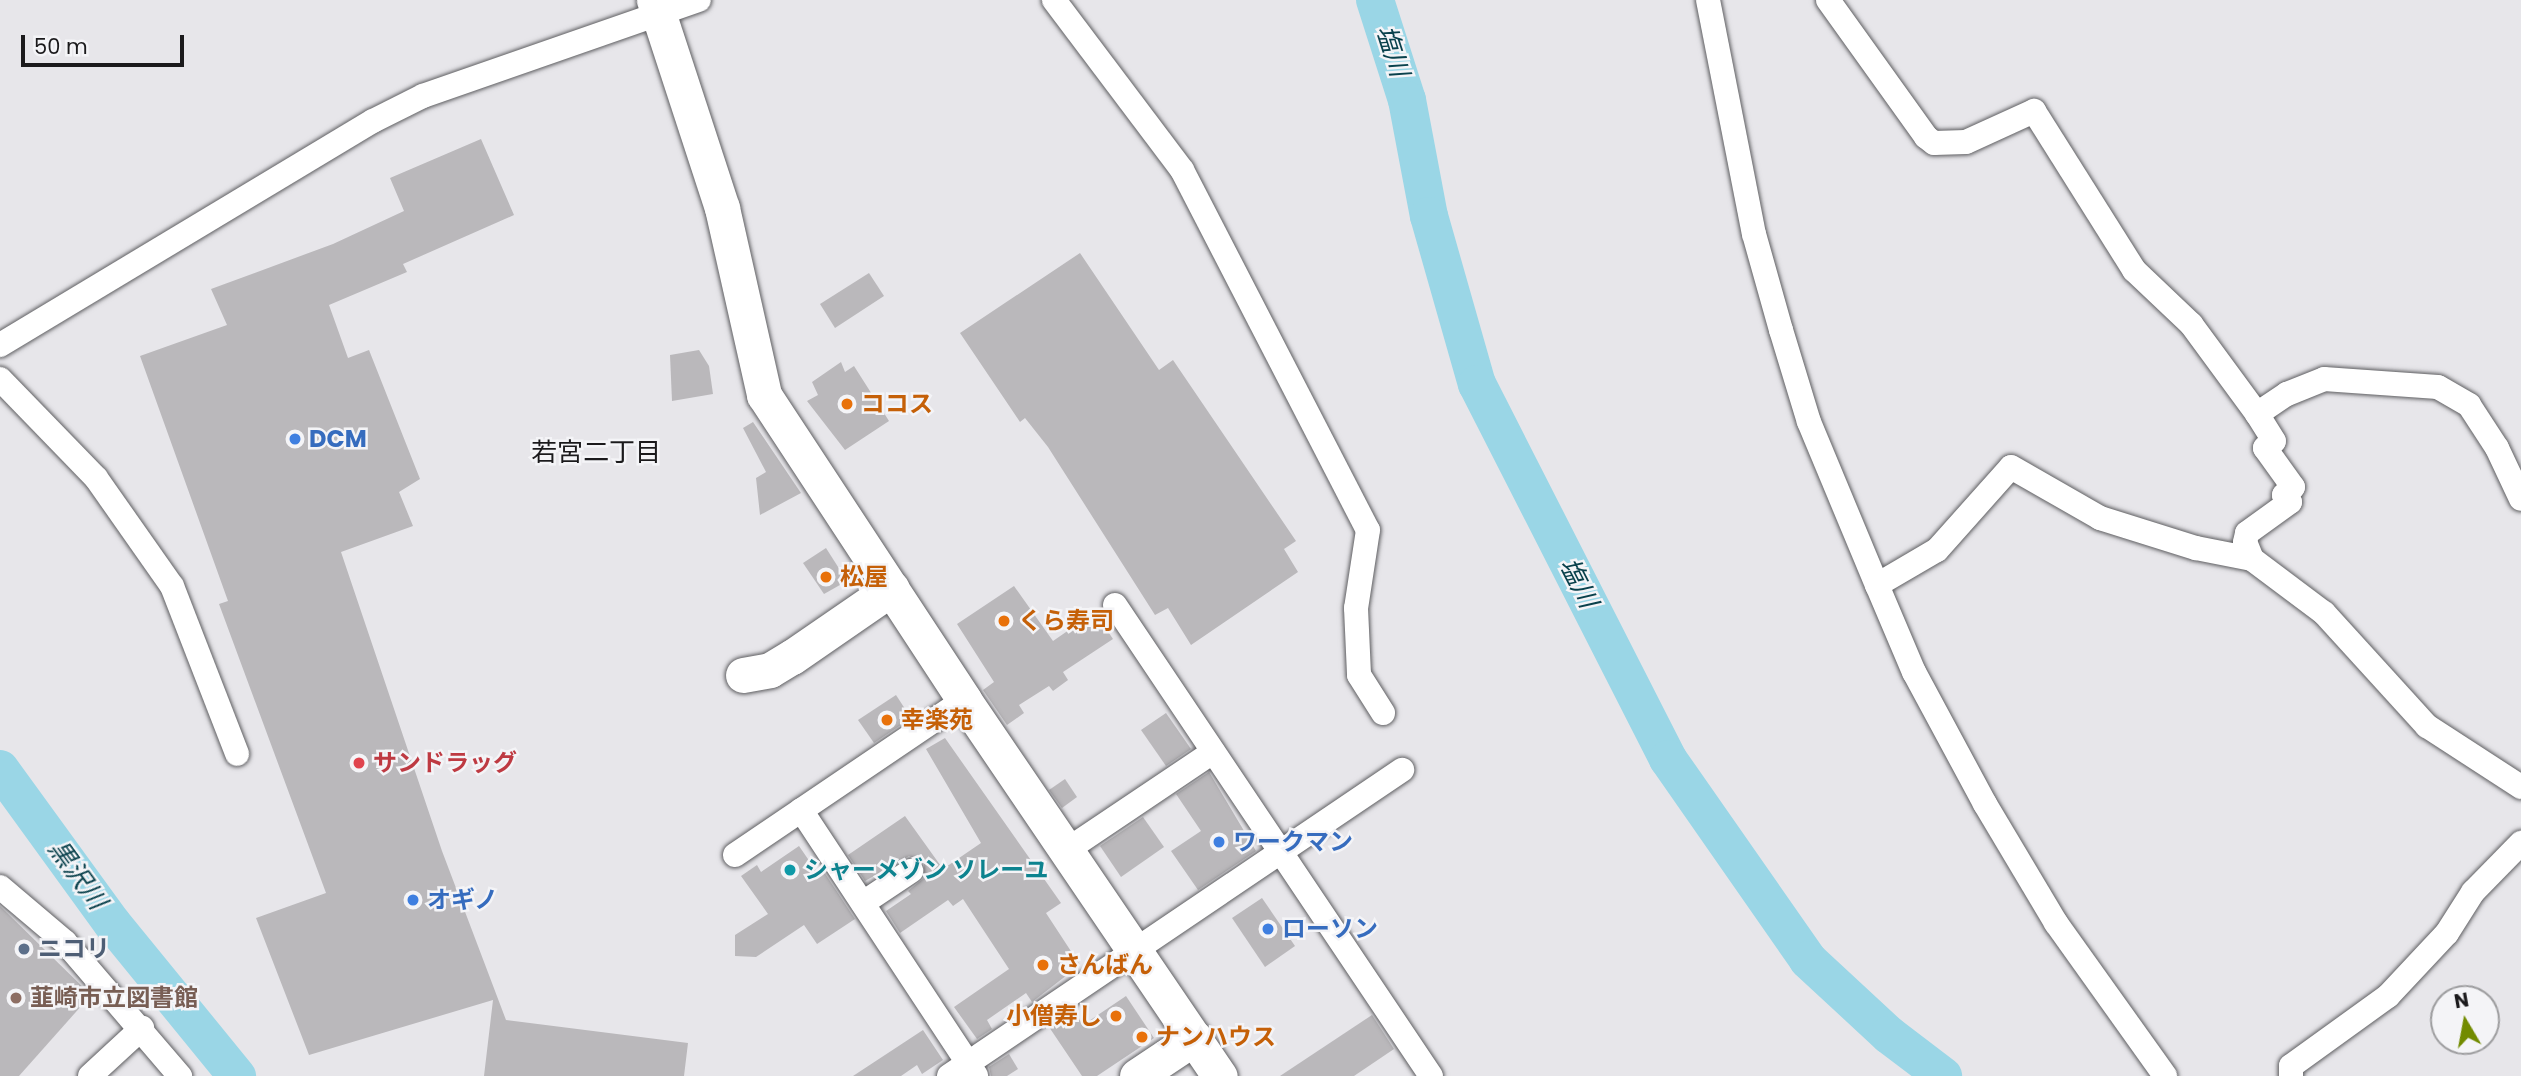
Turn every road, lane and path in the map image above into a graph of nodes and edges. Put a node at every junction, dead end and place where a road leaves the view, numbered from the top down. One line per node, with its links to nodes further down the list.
1 (699, 0): 5 (street)
2 (1054, 0): 16 (street)
3 (1708, 0): 11 (street)
4 (1828, 0): 8 (street)
5 (656, 7): 6 (street); 12 (street)
6 (0, 345)
7 (0, 379): 18 (street)
8 (2257, 414): 9 (street); 10 (street)
9 (2521, 499)
10 (2252, 559): 11 (street); 20 (street)
11 (1877, 585): 38 (street)
12 (892, 588): 14 (street); 15 (street)
13 (1115, 605): 17 (street)
14 (743, 675)
15 (964, 700): 21 (street); 23 (street)
16 (1383, 713)
17 (1213, 752): 23 (street); 24 (street)
18 (237, 754)
19 (1402, 770): 24 (street)
20 (2519, 783)
21 (801, 810): 25 (street); 28 (street)
22 (2521, 843): 39 (street)
23 (1067, 850): 29 (street)
24 (1281, 852): 29 (street); 37 (street)
25 (735, 855)
26 (911, 871): 28 (street)
27 (0, 887): 30 (street)
28 (863, 903): 32 (street)
29 (1134, 951): 31 (street); 32 (street)
30 (142, 1028): 33 (street); 34 (street)
31 (1194, 1038): 35 (street); 36 (street)
32 (965, 1072)
33 (90, 1076)
34 (180, 1076)
35 (1137, 1076)
36 (1220, 1076)
37 (1431, 1076)
38 (2165, 1076)
39 (2291, 1076)

